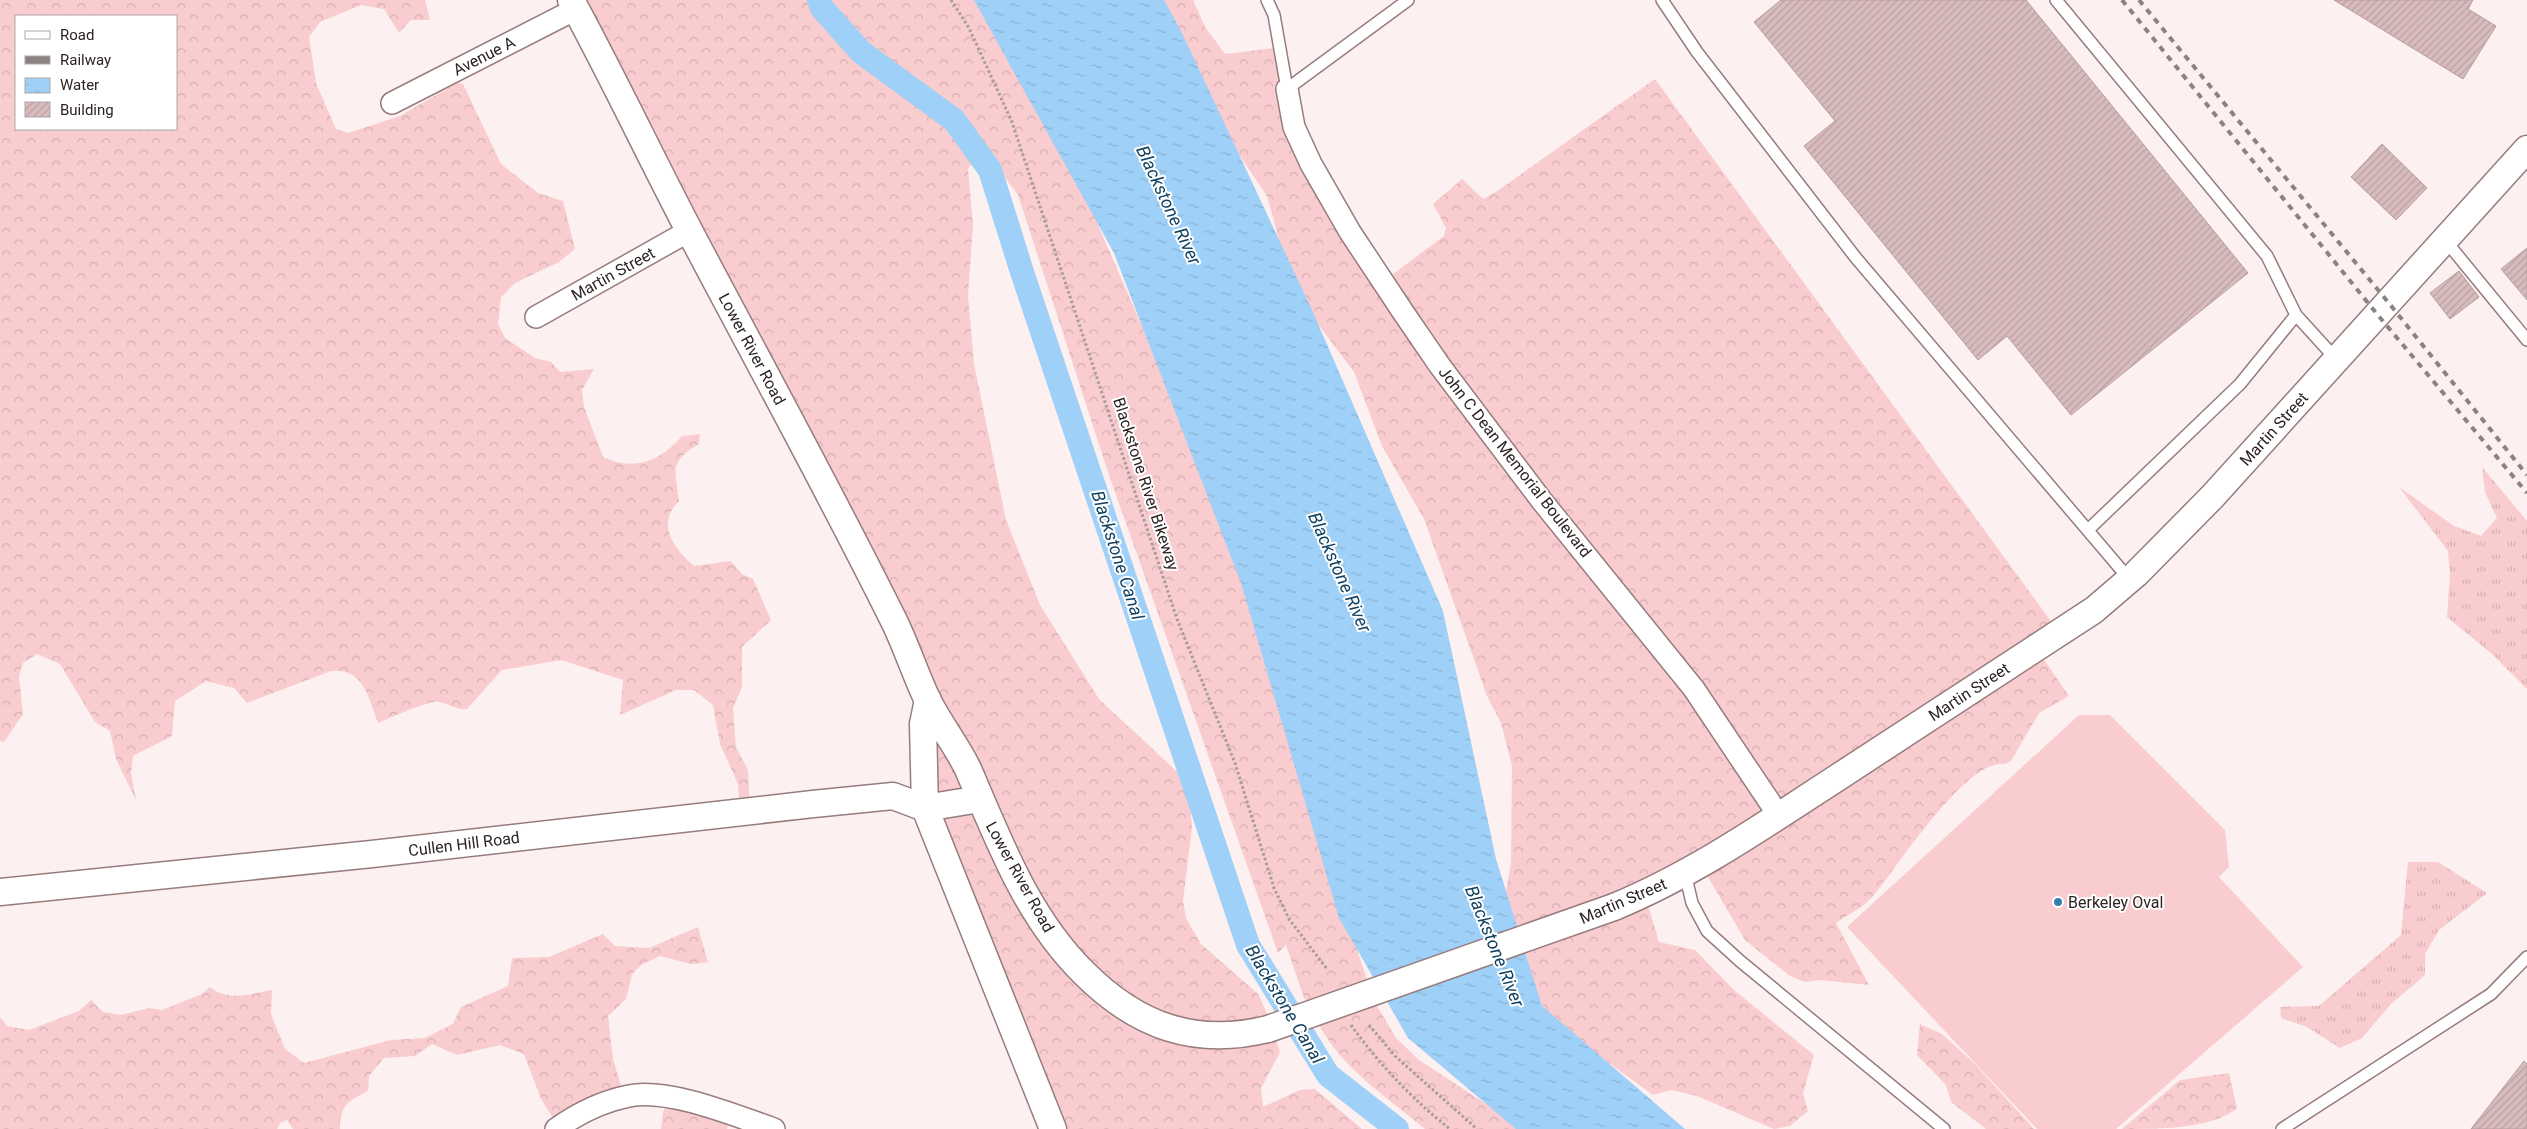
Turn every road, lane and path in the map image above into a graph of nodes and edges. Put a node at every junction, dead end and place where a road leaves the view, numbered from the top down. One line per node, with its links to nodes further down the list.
1 (951, 0): 25 (path, Blackstone River Bikeway)
2 (1267, 0): 7 (lane)
3 (1408, 0): 7 (lane)
4 (1662, 0): 16 (lane)
5 (2056, 0): 12 (lane)
6 (574, 5): 8 (street, Avenue A); 10 (street, Lower River Road)
7 (1287, 89): 21 (street, John C Dean Memorial Boulevard)
8 (392, 103)
9 (2527, 149): 11 (street, Martin Street)
10 (689, 231): 13 (street, Martin Street); 18 (street, Lower River Road)
11 (2445, 240): 14 (lane); 15 (street, Martin Street)
12 (2296, 315): 15 (lane); 16 (lane)
13 (536, 317)
14 (2527, 340)
15 (2336, 360): 17 (street, Martin Street)
16 (2088, 530): 17 (lane)
17 (2130, 580): 21 (street, Martin Street)
18 (928, 700): 19 (street, Lower River Road); 20 (street)
19 (980, 799): 20 (street); 28 (street, Lower River Road)
20 (925, 808): 23 (street, Cullen Hill Road); 31 (street)
21 (1780, 816): 22 (street, Martin Street)
22 (1686, 873): 26 (street, Martin Street, bridge); 34 (lane)
23 (0, 892)
24 (2527, 956): 35 (lane)
25 (1327, 969)
26 (1338, 1006): 28 (street, Martin Street, bridge); 32 (path)
27 (1369, 1026): 33 (path)
28 (1268, 1029)
29 (556, 1129): 30 (street)
30 (774, 1129)
31 (1053, 1129)
32 (1450, 1129)
33 (1477, 1129)
34 (1944, 1129)
35 (2282, 1129)

